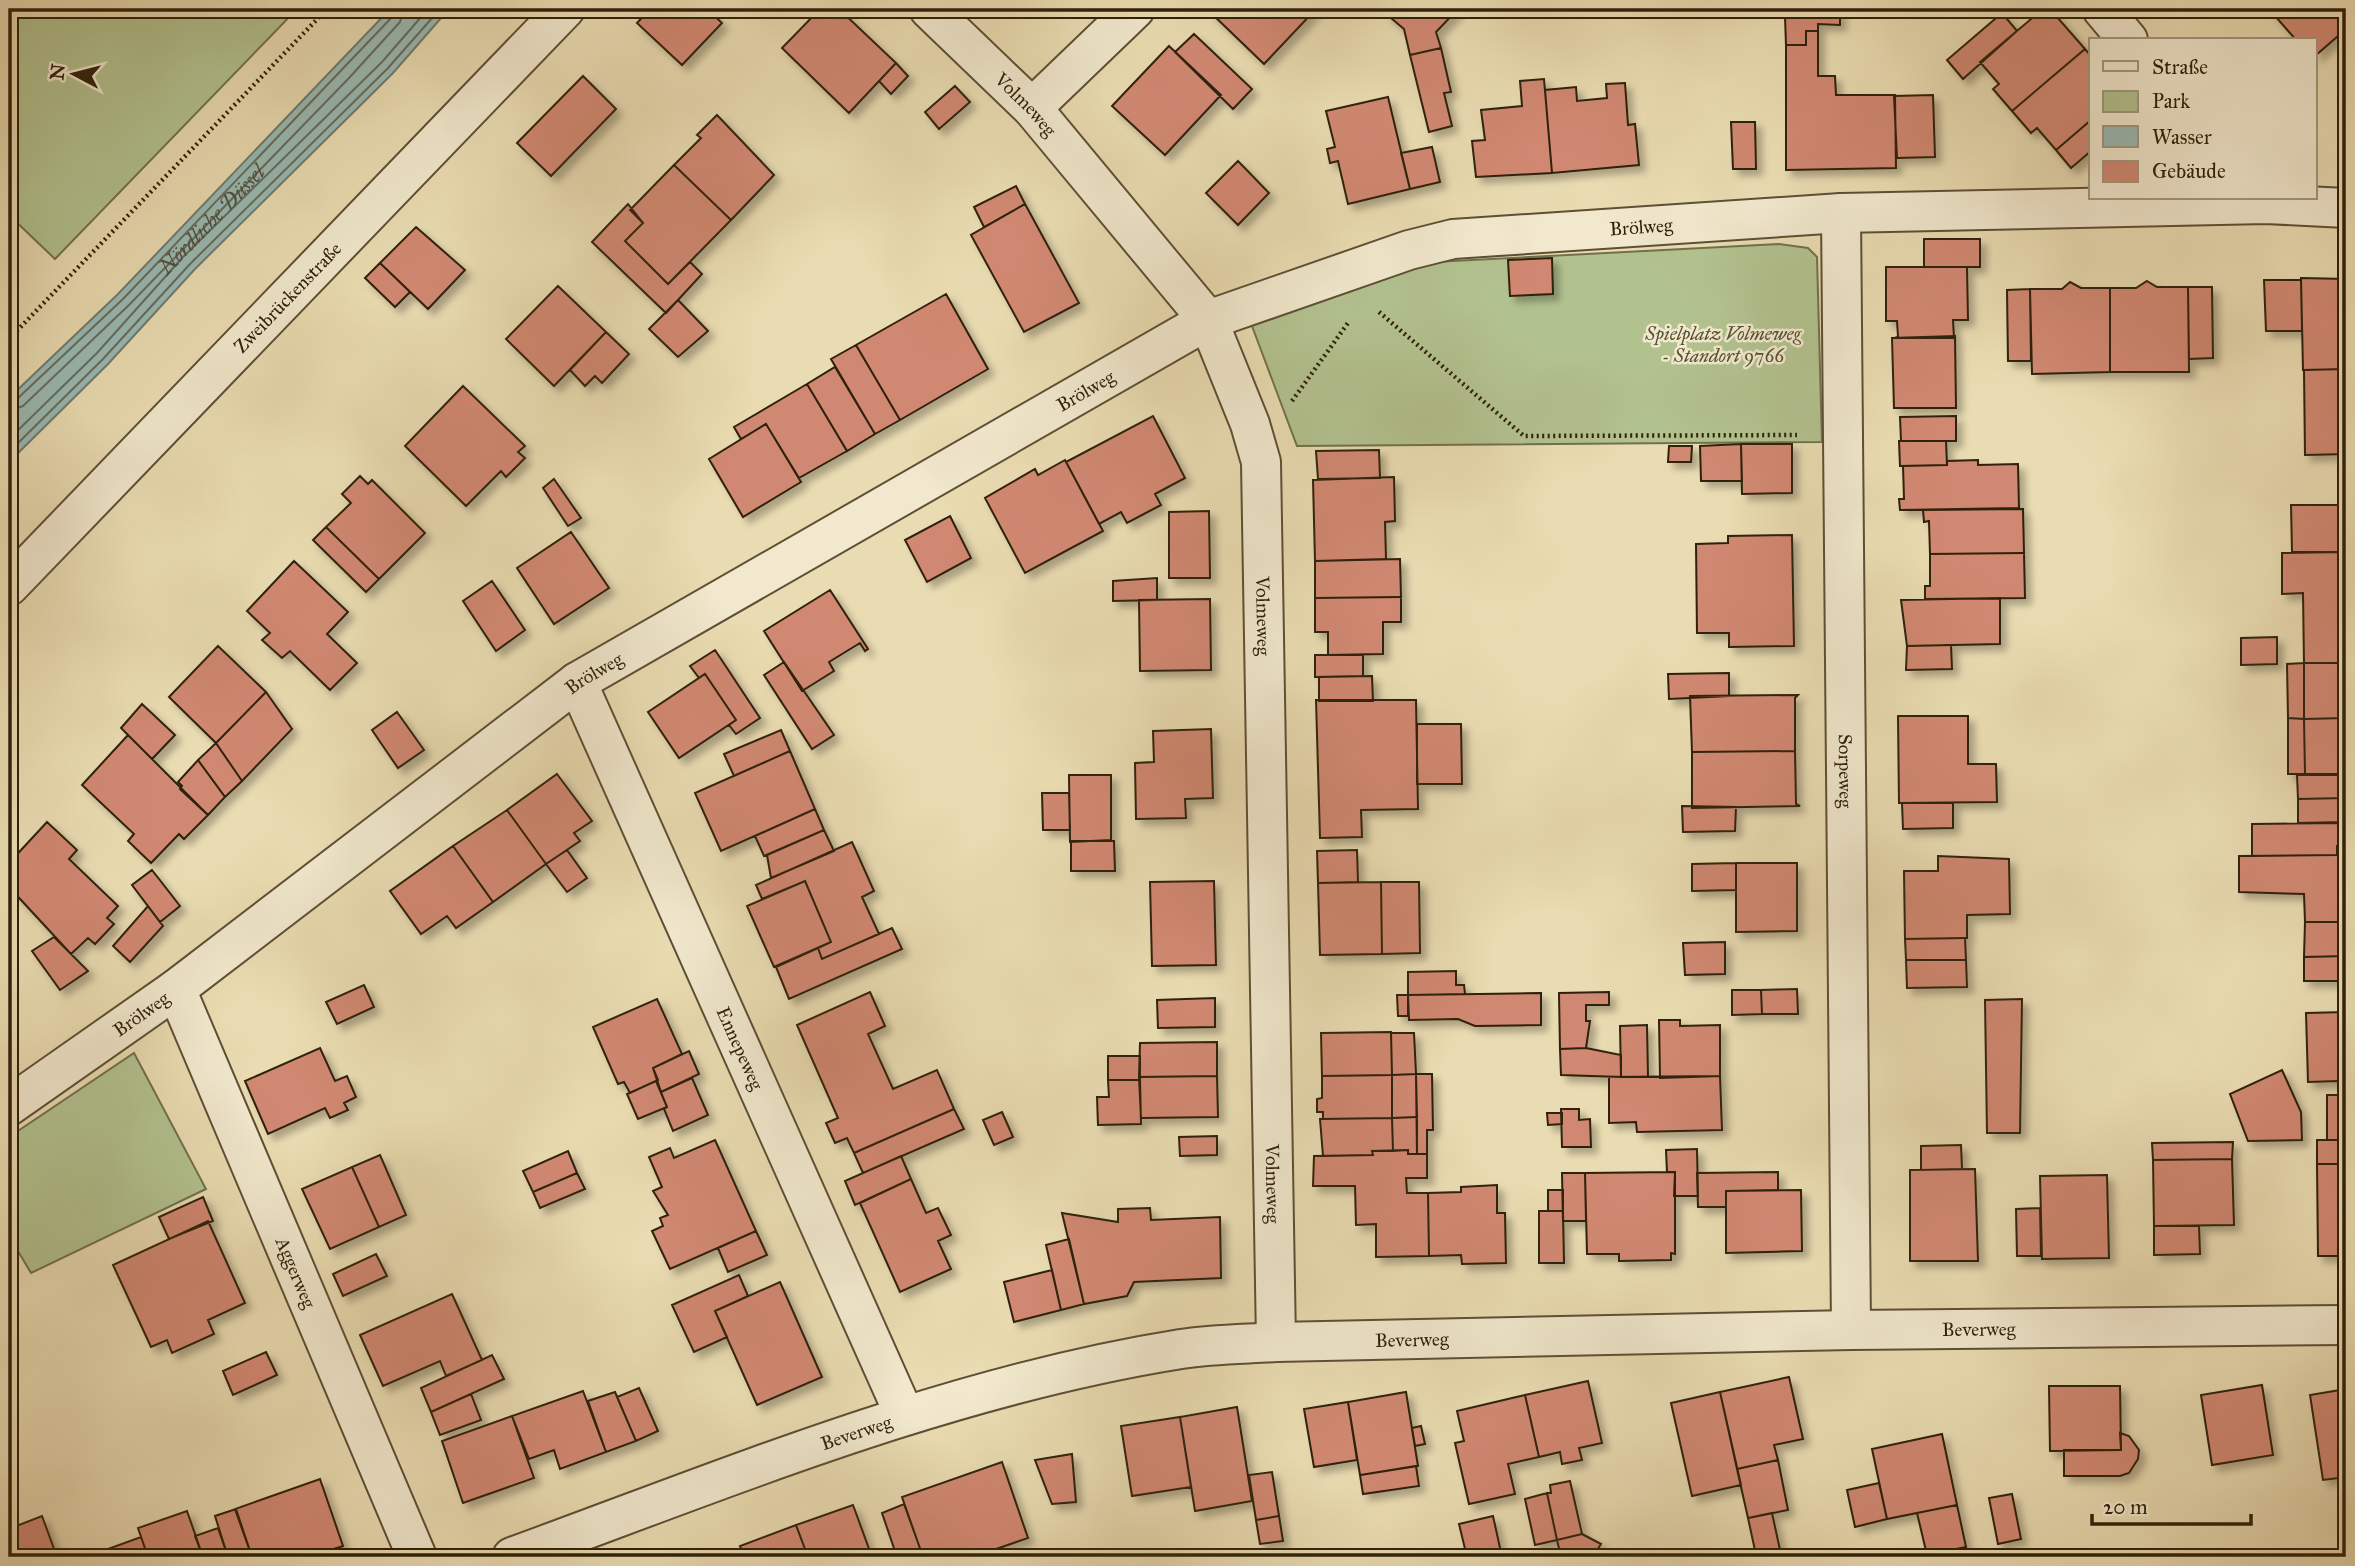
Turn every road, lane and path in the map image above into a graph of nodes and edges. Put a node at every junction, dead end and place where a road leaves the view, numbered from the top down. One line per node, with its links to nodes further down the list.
1 (327, 9): 14 (path)
2 (565, 9): 17 (street, Zweibrückenstraße)
3 (929, 9): 7 (street, Volmeweg)
4 (1135, 9): 7 (street)
5 (2102, 9): 6 (street)
6 (2126, 38)
7 (1032, 107): 12 (street, Volmeweg)
8 (2263, 201): 9 (street, Brölweg); 10 (street, Brölweg)
9 (2346, 208)
10 (1841, 213): 12 (street, Brölweg); 22 (street, Sorpeweg)
11 (1376, 309): 16 (path)
12 (1208, 320): 15 (street, Volmeweg); 18 (street, Brölweg)
13 (1349, 322): 15 (path)
14 (9, 339)
15 (1250, 424): 23 (street, Volmeweg)
16 (1806, 435)
17 (9, 586)
18 (577, 682): 19 (street, Brölweg); 24 (street, Ennepeweg)
19 (176, 989): 20 (street, Brölweg); 25 (street, Aggerweg)
20 (9, 1106)
21 (2346, 1325): 22 (street, Beverweg)
22 (1851, 1330): 23 (street, Beverweg)
23 (1276, 1342): 24 (street, Beverweg)
24 (904, 1414): 26 (street, Beverweg)
25 (417, 1557)
26 (512, 1557)

